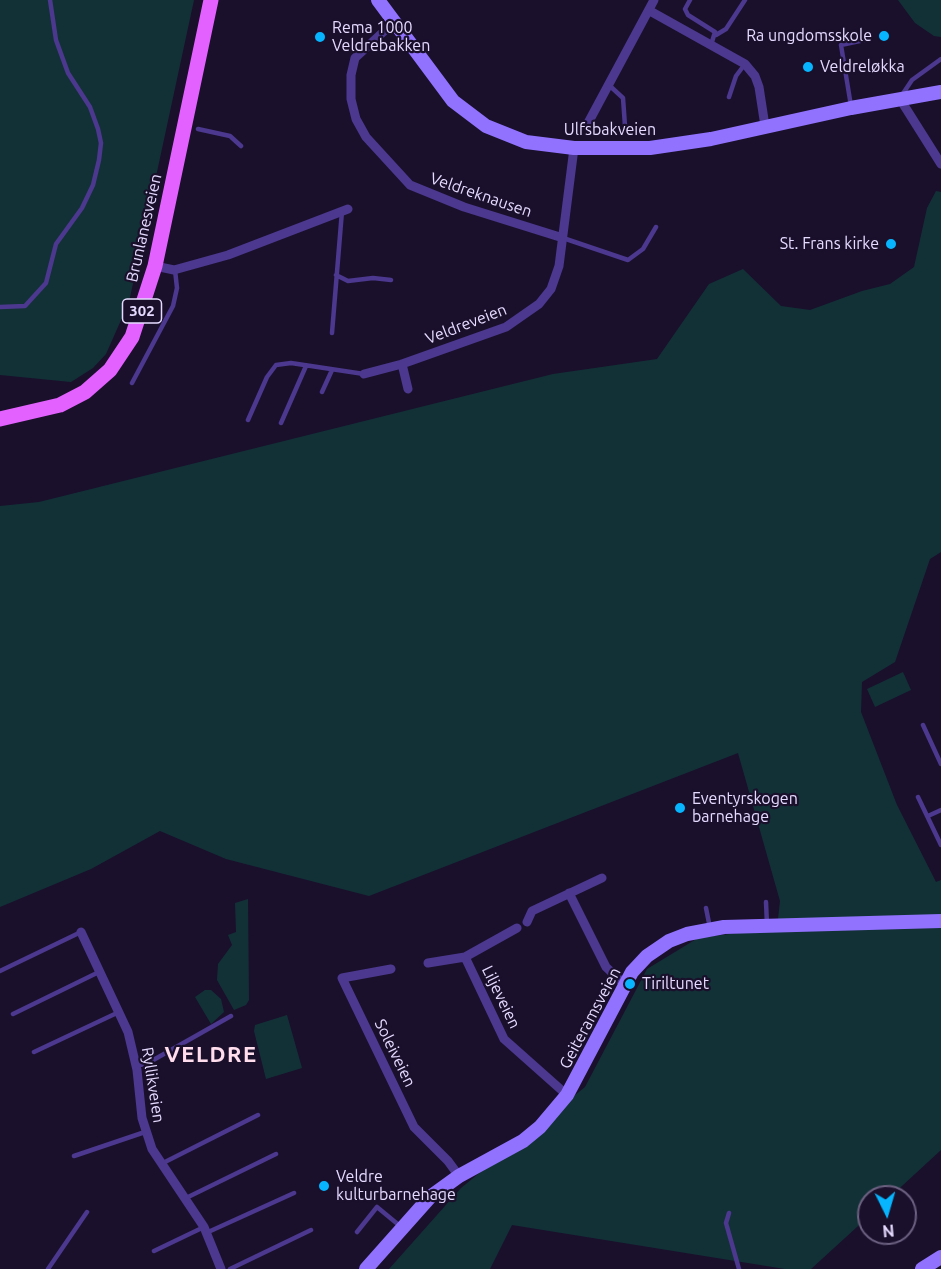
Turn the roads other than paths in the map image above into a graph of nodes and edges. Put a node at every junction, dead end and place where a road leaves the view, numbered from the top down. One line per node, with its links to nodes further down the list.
1 (50, 0): 33 (lane)
2 (211, 0): 29 (main road, Brunlanesveien / 302)
3 (378, 0): 8 (street, Ulfsbakveien)
4 (654, 0): 7 (street)
5 (690, 0): 9 (lane)
6 (745, 0): 9 (lane)
7 (650, 10): 11 (street); 14 (street)
8 (394, 22): 24 (street, Ulfsbakveien); 28 (street, Veldreknausen)
9 (716, 35): 11 (lane)
10 (868, 39): 18 (lane)
11 (711, 45): 13 (street)
12 (941, 59): 17 (lane)
13 (745, 64): 16 (lane); 21 (street)
14 (610, 86): 19 (street); 20 (lane)
15 (941, 92): 17 (street, Ulfsbakveien)
16 (729, 97)
17 (900, 99): 18 (street, Ulfsbakveien); 25 (street)
18 (851, 108): 21 (street, Ulfsbakveien)
19 (588, 123)
20 (625, 126)
21 (765, 126): 24 (street, Ulfsbakveien)
22 (198, 129): 23 (lane)
23 (241, 146)
24 (573, 148): 28 (street, Veldreveien)
25 (941, 164)
26 (345, 210): 30 (street); 31 (lane)
27 (656, 227): 28 (lane)
28 (563, 238): 35 (street, Veldreveien)
29 (155, 266): 30 (street); 42 (main road, Brunlanesveien / 302)
30 (174, 270): 39 (lane)
31 (336, 275): 32 (lane); 34 (lane)
32 (391, 280)
33 (0, 306)
34 (332, 333)
35 (402, 364): 38 (street, Veldreveien); 40 (street)
36 (306, 366): 37 (lane); 43 (lane); 44 (lane)
37 (332, 370): 38 (lane); 41 (lane)
38 (364, 374)
39 (132, 383)
40 (408, 389)
41 (322, 392)
42 (0, 419)
43 (248, 420)
44 (281, 423)
45 (923, 725): 46 (lane)
46 (941, 764)
47 (918, 797): 49 (lane)
48 (941, 810): 49 (lane)
49 (928, 816): 50 (lane)
50 (941, 845)
51 (602, 878): 52 (street)
52 (569, 893): 56 (street); 66 (street)
53 (766, 902): 57 (lane)
54 (706, 908): 59 (lane)
55 (941, 921): 57 (street, Geiteramsveien)
56 (527, 922)
57 (767, 925): 59 (street, Geiteramsveien)
58 (517, 928): 61 (street, Liljeveien)
59 (710, 928): 66 (street, Geiteramsveien)
60 (81, 932): 64 (lane); 65 (street, Ryllikveien)
61 (465, 957): 62 (street, Liljeveien); 72 (street, Liljeveien)
62 (428, 963)
63 (391, 969): 78 (street, Soleiveien)
64 (0, 971)
65 (101, 971): 67 (street, Ryllikveien); 68 (lane)
66 (624, 984): 72 (street, Geiteramsveien)
67 (119, 1012): 70 (lane); 71 (street, Ryllikveien)
68 (13, 1014)
69 (231, 1016): 71 (lane)
70 (34, 1052)
71 (136, 1066): 74 (street, Ryllikveien)
72 (567, 1095): 78 (street, Geiteramsveien)
73 (258, 1115): 77 (lane)
74 (145, 1132): 76 (lane); 77 (street, Ryllikveien)
75 (276, 1154): 80 (lane)
76 (74, 1156)
77 (161, 1164): 80 (street, Ryllikveien)
78 (459, 1176): 83 (street, Geiteramsveien)
79 (294, 1193): 84 (lane)
80 (184, 1199): 84 (street, Ryllikveien)
81 (87, 1212): 90 (lane)
82 (729, 1212): 92 (lane)
83 (402, 1228): 86 (lane); 91 (street, Geiteramsveien)
84 (205, 1230): 87 (lane); 89 (street, Ryllikveien)
85 (311, 1230): 89 (lane)
86 (357, 1232)
87 (154, 1251)
88 (941, 1257): 93 (street)
89 (221, 1268)
90 (48, 1269)
91 (366, 1269)
92 (739, 1269)
93 (922, 1269)

